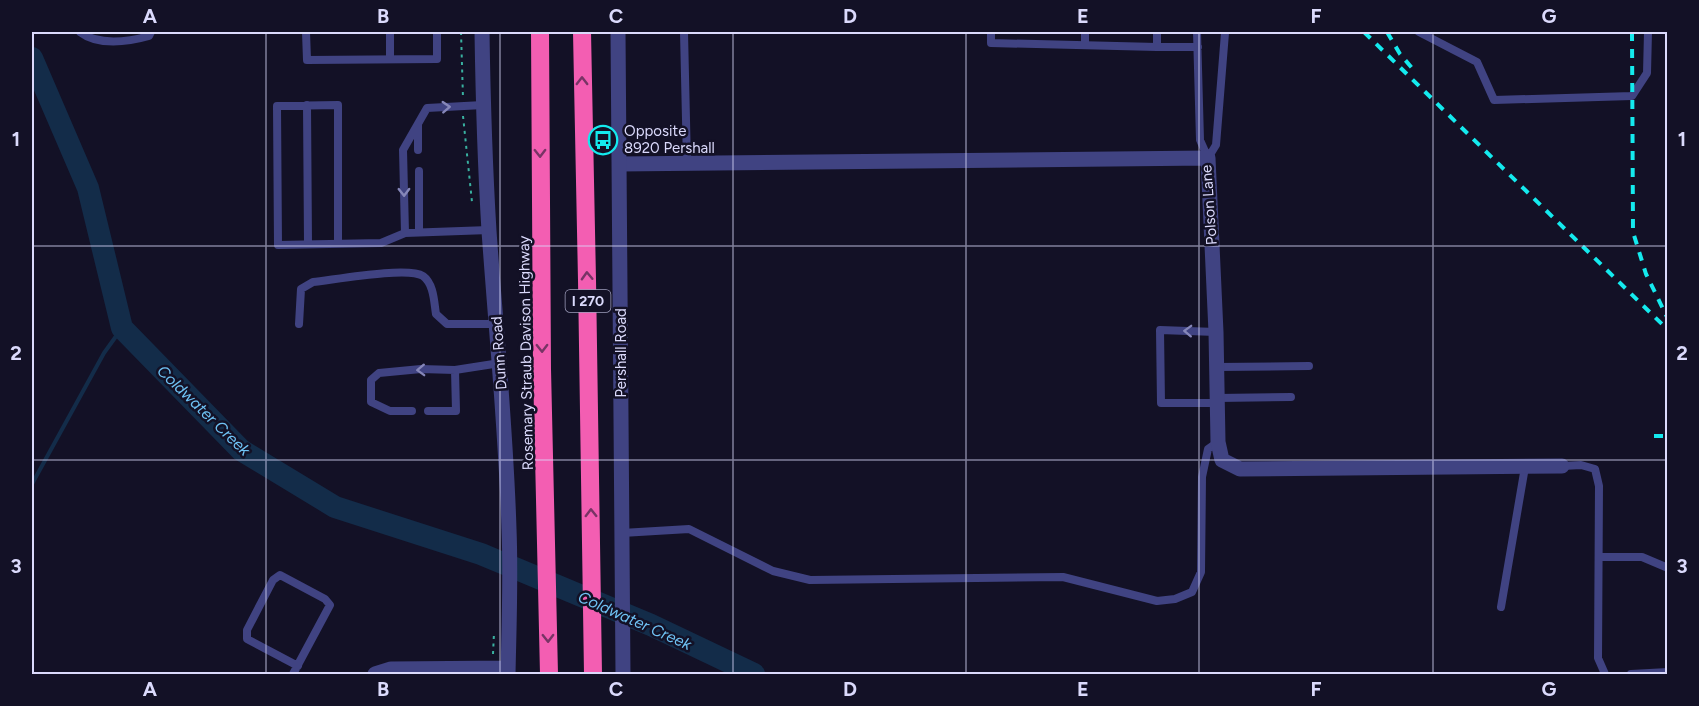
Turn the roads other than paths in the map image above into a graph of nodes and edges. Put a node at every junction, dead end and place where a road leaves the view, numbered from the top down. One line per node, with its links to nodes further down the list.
1 (80, 32): 2 (lane)
2 (152, 32)
3 (306, 32): 21 (lane)
4 (390, 32): 21 (lane)
5 (437, 32): 21 (lane)
6 (482, 32): 23 (street, Dunn Road)
7 (540, 32): 58 (highway, Rosemary Straub Davison Highway, one-way to 58)
8 (582, 32): 59 (highway, I 270, one-way to 8)
9 (618, 32): 27 (street, Pershall Road)
10 (684, 32): 28 (lane)
11 (991, 32): 18 (lane)
12 (1085, 32): 18 (lane)
13 (1157, 32): 20 (lane)
14 (1197, 32): 19 (lane)
15 (1419, 32): 16 (lane)
16 (1648, 32)
17 (1225, 33): 26 (lane)
18 (1085, 45): 20 (lane)
19 (1198, 46): 20 (lane); 26 (lane)
20 (1157, 47)
21 (390, 59)
22 (307, 105): 33 (lane); 33 (lane); 34 (lane)
23 (483, 105): 24 (lane, one-way to 23); 30 (street, Dunn Road)
24 (418, 123): 25 (lane); 32 (lane, one-way to 32)
25 (418, 150)
26 (1208, 158): 28 (street, Polson Lane); 37 (street, Polson Lane)
27 (620, 164): 28 (street, Polson Lane); 49 (street, Pershall Road)
28 (687, 164)
29 (419, 171): 31 (lane)
30 (489, 230): 31 (lane); 36 (street, Dunn Road)
31 (419, 232): 32 (lane)
32 (405, 233): 34 (lane)
33 (308, 244): 34 (lane)
34 (338, 244)
35 (299, 324): 36 (lane)
36 (497, 324): 38 (street, Dunn Road)
37 (1216, 332): 40 (street, Polson Lane); 43 (lane, one-way to 43)
38 (500, 363): 41 (lane); 54 (street, Dunn Road)
39 (1309, 366): 40 (lane)
40 (1217, 367): 43 (street, Polson Lane)
41 (455, 370): 44 (lane, one-way to 44); 45 (lane)
42 (1291, 397): 43 (lane)
43 (1217, 400): 46 (street, Polson Lane)
44 (412, 411)
45 (428, 411)
46 (1218, 442): 48 (street); 49 (lane)
47 (1562, 466): 48 (street); 50 (lane)
48 (1525, 467): 52 (lane)
49 (622, 533): 60 (street, Pershall Road)
50 (1599, 557): 51 (lane); 61 (lane)
51 (1668, 568)
52 (1500, 607)
53 (298, 666): 53 (lane); 56 (lane)
54 (508, 671): 57 (street)
55 (1668, 672): 62 (lane)
56 (293, 675)
57 (375, 675)
58 (549, 675)
59 (593, 675)
60 (623, 675)
61 (1605, 675)
62 (1631, 675)

